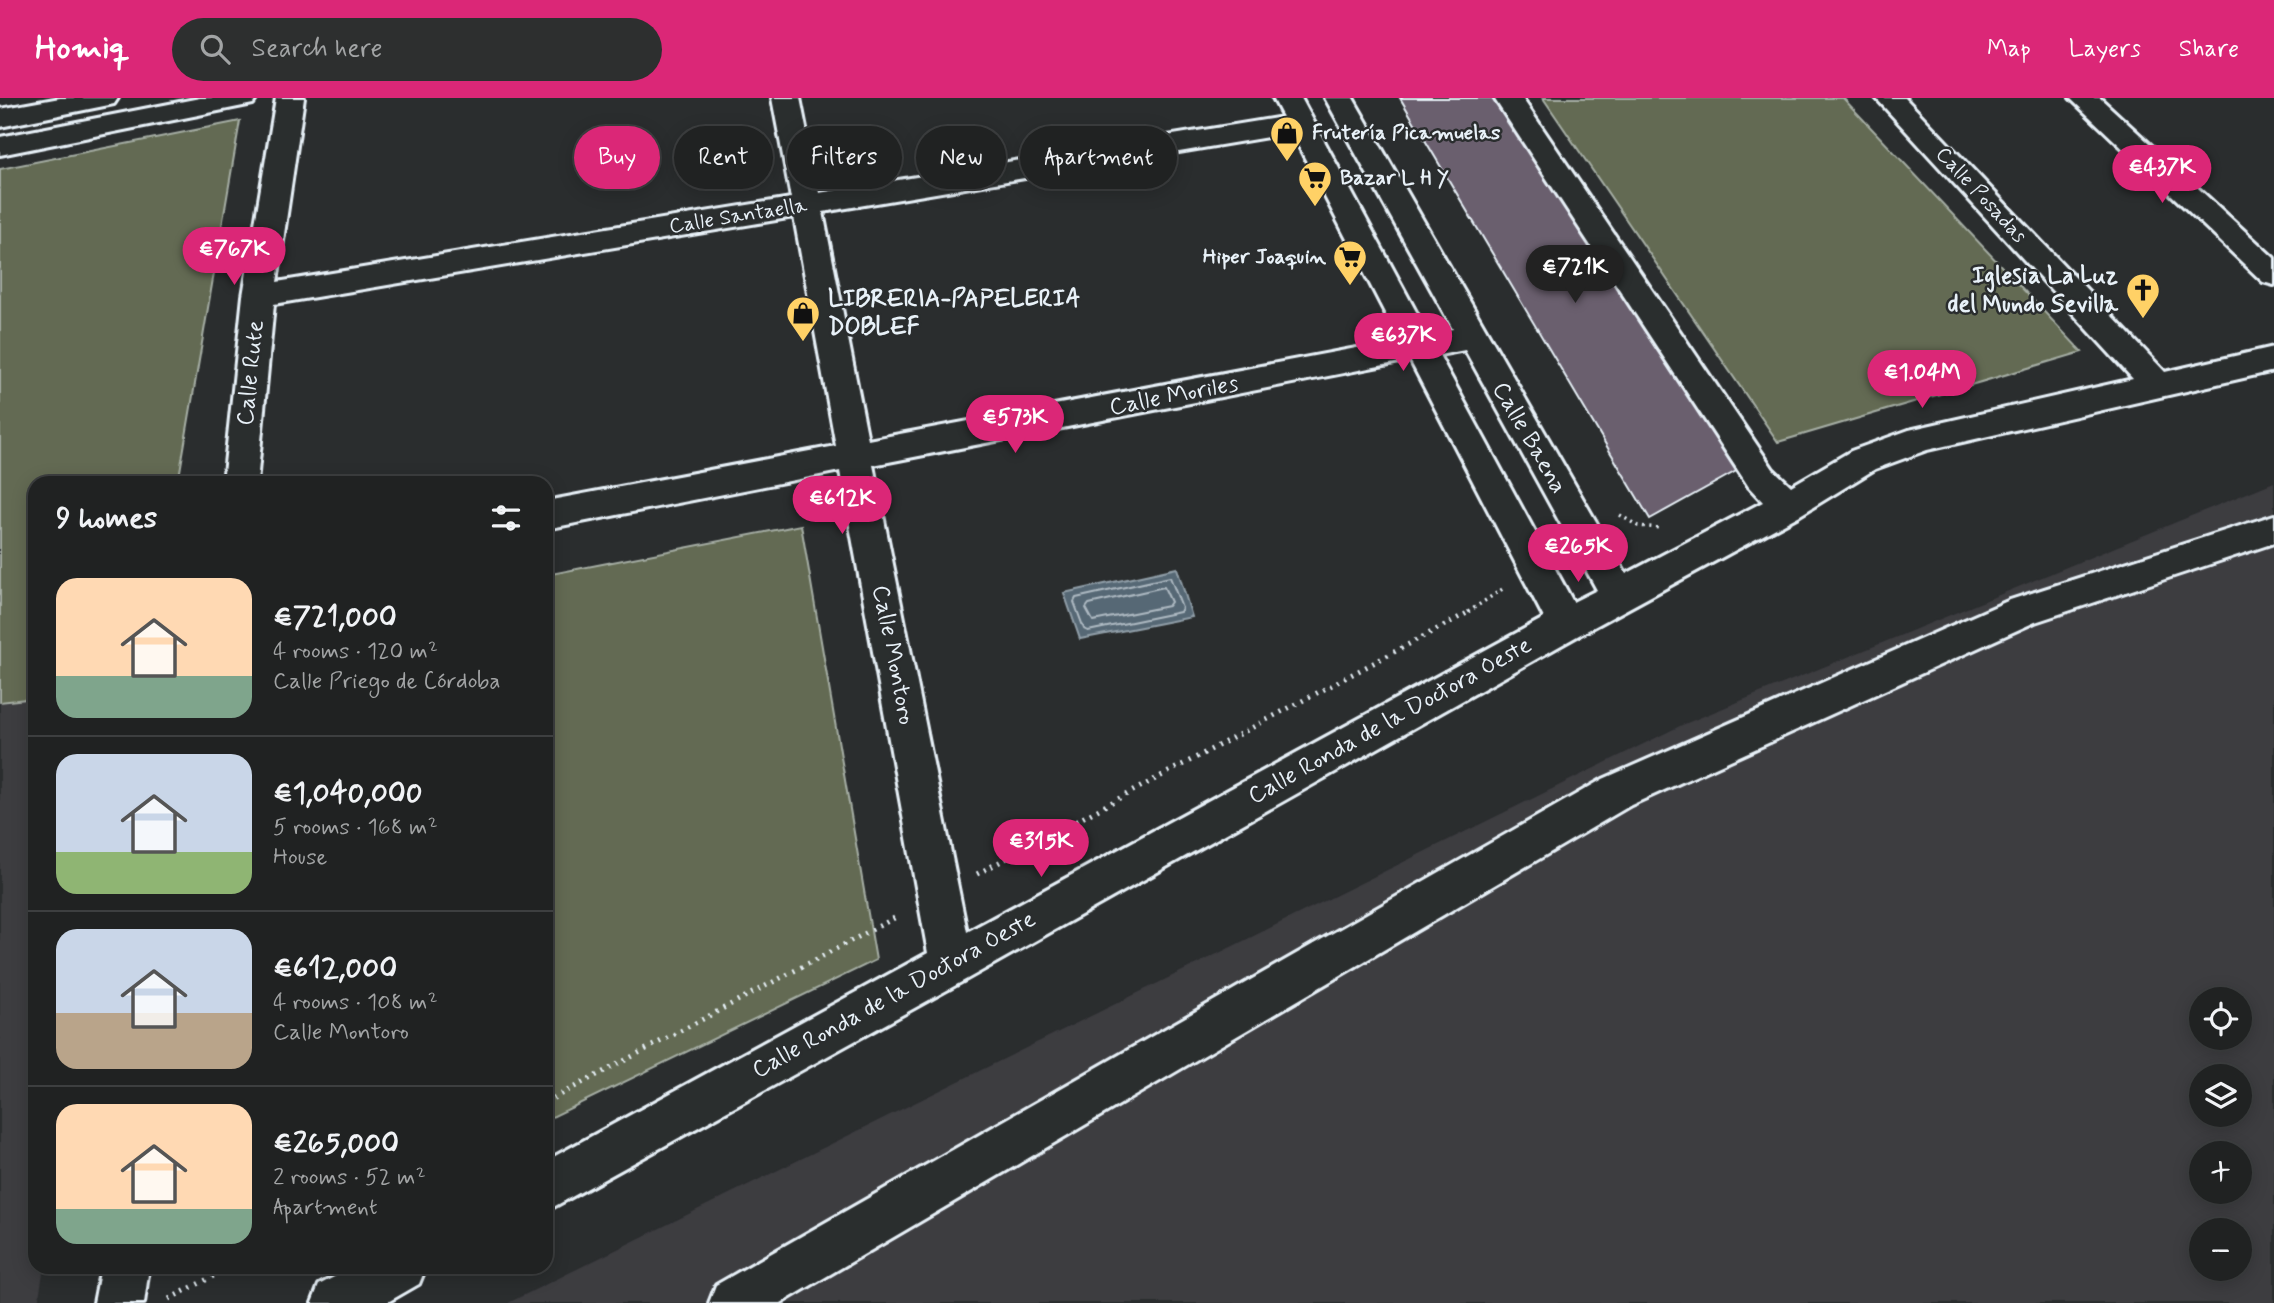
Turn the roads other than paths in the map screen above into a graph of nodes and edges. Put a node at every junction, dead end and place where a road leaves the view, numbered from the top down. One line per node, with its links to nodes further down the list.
1 (104, 98): 10 (street)
2 (243, 98): 11 (street)
3 (290, 98): 14 (street, Calle Rute)
4 (786, 98): 12 (street, Calle Montoro)
5 (1339, 98): 15 (street, Calle Baena)
6 (1508, 98): 21 (street)
7 (1890, 98): 18 (street, Calle Posadas)
8 (2084, 98): 13 (street)
9 (1294, 111): 12 (street, Calle Santaella); 16 (street)
10 (0, 118)
11 (0, 146)
12 (806, 205): 14 (street, Calle Santaella); 19 (street, Calle Montoro)
13 (2274, 275)
14 (259, 296): 20 (street, Calle Rute)
15 (1472, 337): 16 (street, Calle Moriles); 24 (street, Calle Baena)
16 (1420, 349): 19 (street, Calle Moriles); 25 (street)
17 (2274, 359): 18 (street, Calle Ronda de la Doctora Oeste)
18 (2157, 384): 21 (street, Calle Ronda de la Doctora Oeste)
19 (855, 457): 22 (street, Calle Moriles); 26 (street, Calle Montoro)
20 (241, 476)
21 (1788, 505): 24 (street, Calle Ronda de la Doctora Oeste)
22 (553, 514)
23 (2274, 529): 32 (street)
24 (1619, 595): 25 (street, Calle Ronda de la Doctora Oeste)
25 (1566, 624): 26 (street, Calle Ronda de la Doctora Oeste)
26 (952, 964): 27 (street, Calle Ronda de la Doctora Oeste)
27 (553, 1183)
28 (124, 1274): 30 (street)
29 (389, 1274): 31 (street)
30 (119, 1303)
31 (337, 1303)
32 (734, 1303)

